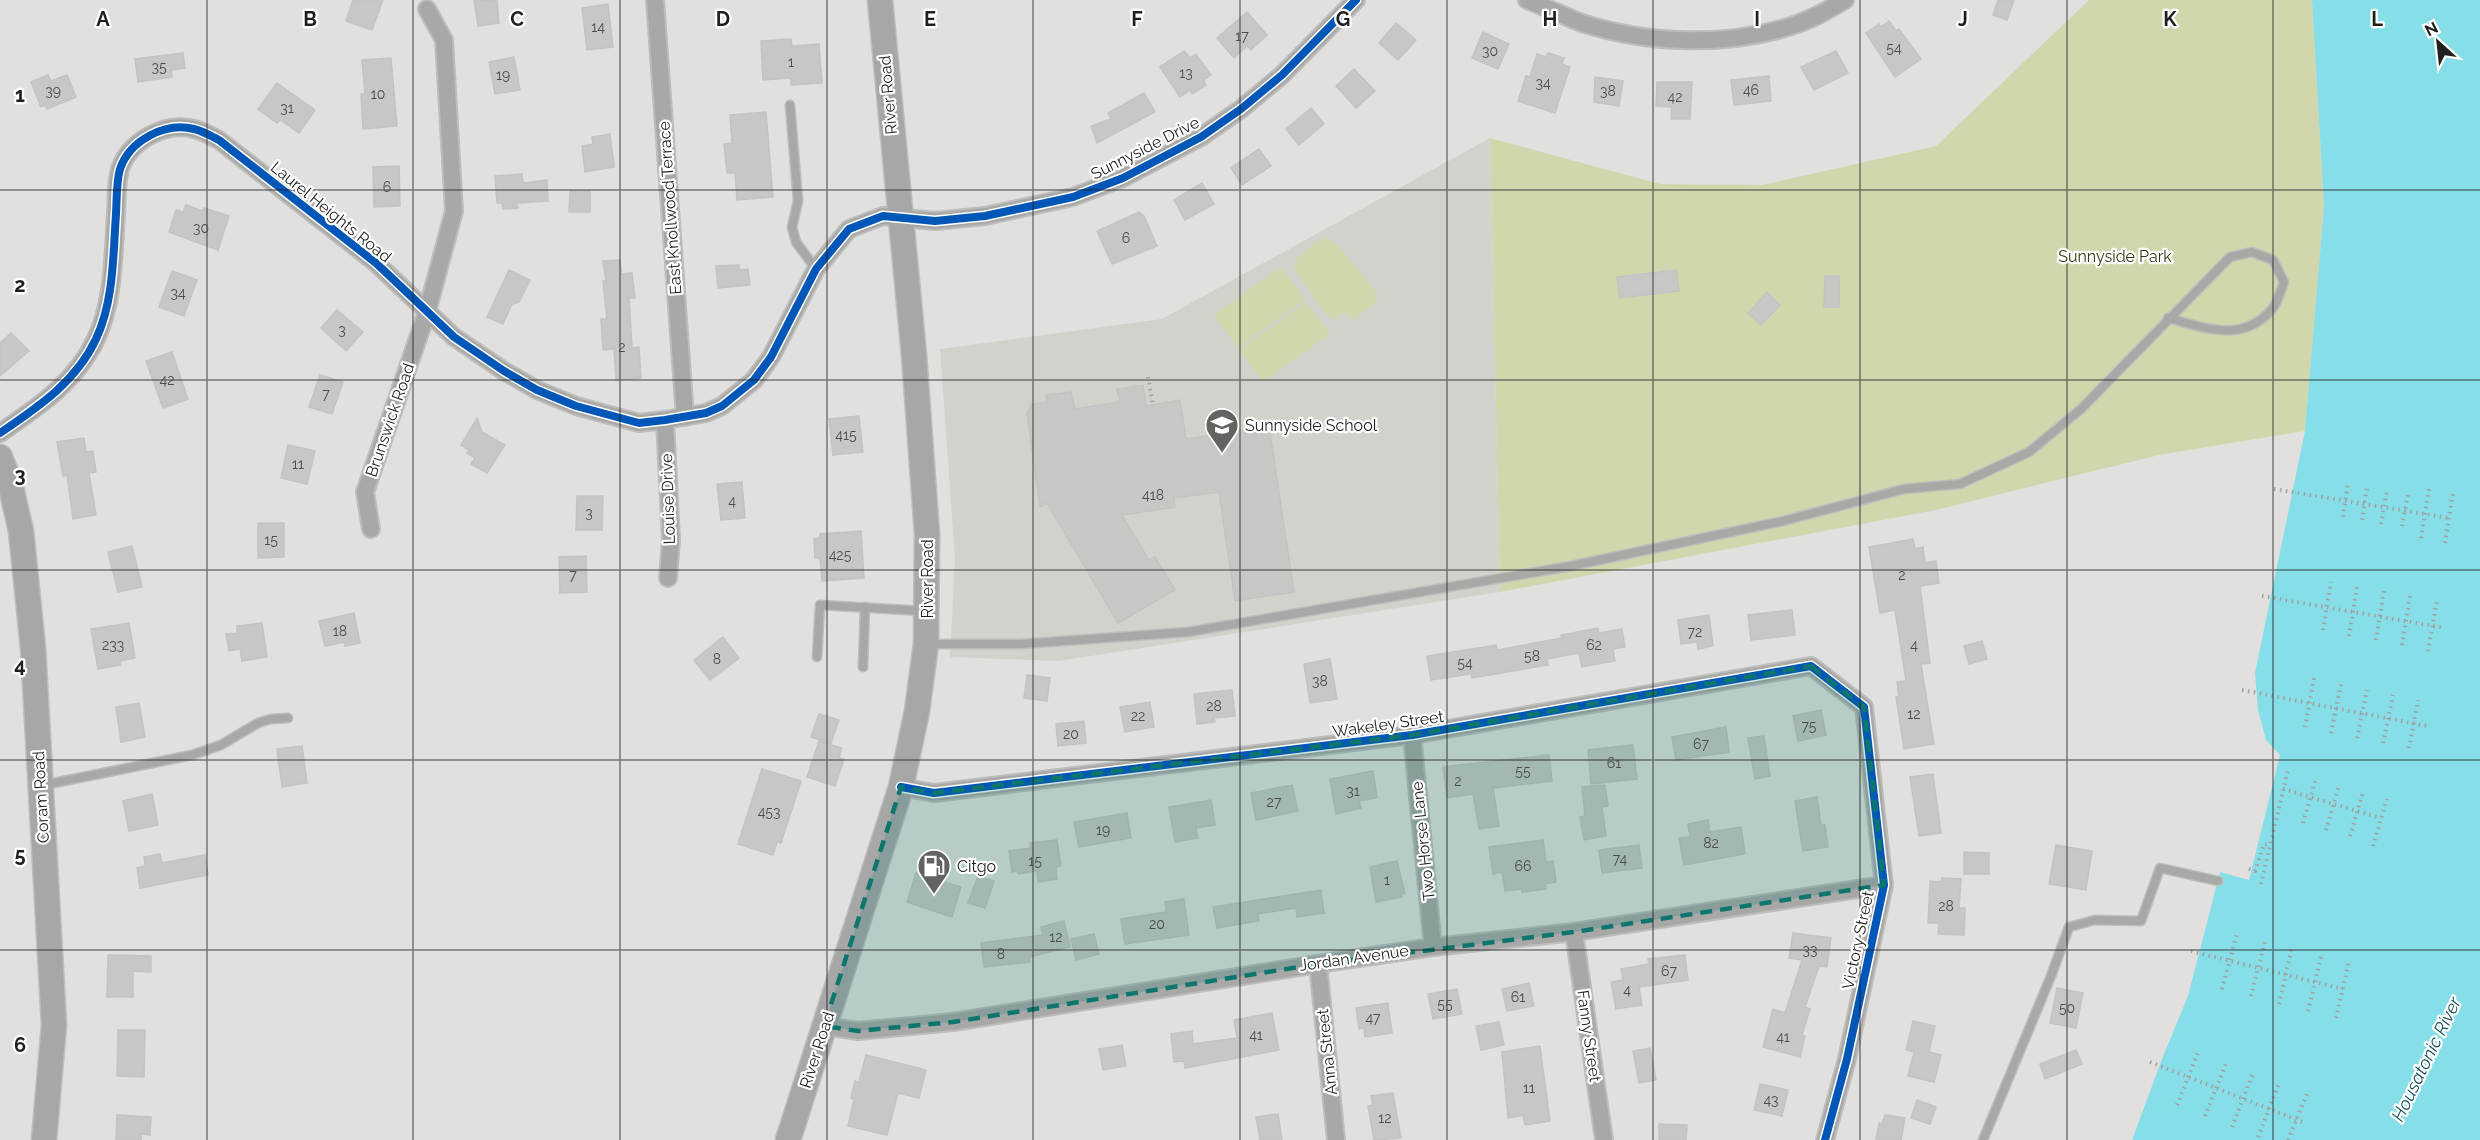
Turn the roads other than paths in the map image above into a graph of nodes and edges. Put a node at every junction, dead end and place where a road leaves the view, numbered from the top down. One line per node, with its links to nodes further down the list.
1 (655, 0): 12 (street, East Knollwood Terrace)
2 (880, 0): 8 (main road, River Road)
3 (1356, 0): 8 (street, Sunnyside Drive)
4 (1527, 0): 5 (street)
5 (1845, 0)
6 (427, 9): 10 (street, Brunswick Road)
7 (790, 105): 9 (lane)
8 (900, 216): 9 (street, Laurel Heights Road); 19 (main road, River Road)
9 (816, 269): 12 (street, Laurel Heights Road)
10 (427, 312): 13 (street, Laurel Heights Road); 14 (street, Laurel Heights Road); 16 (street, Brunswick Road)
11 (2169, 318): 11 (lane); 20 (lane)
12 (685, 417): 13 (street, Laurel Heights Road)
13 (665, 420): 17 (street, Louise Drive)
14 (0, 433)
15 (0, 457): 26 (main road, Coram Road)
16 (371, 529)
17 (668, 578)
18 (865, 608): 19 (lane); 21 (lane); 22 (lane)
19 (927, 611): 20 (main road, River Road)
20 (926, 644): 27 (main road, River Road)
21 (817, 657)
22 (863, 667)
23 (1864, 707): 25 (street, Wakeley Street); 29 (street, Victory Street)
24 (288, 718): 26 (lane)
25 (1412, 735): 27 (street, Wakeley Street); 31 (street, Two Horse Lane)
26 (41, 786): 34 (main road, Coram Road)
27 (901, 788): 33 (main road, River Road)
28 (2218, 881): 39 (lane)
29 (1884, 885): 30 (street, Jordan Avenue); 38 (street, Victory Street)
30 (1574, 932): 31 (street, Jordan Avenue); 37 (street, Fanny Street)
31 (1433, 947): 32 (street, Jordan Avenue)
32 (1318, 964): 33 (street, Jordan Avenue); 36 (street, Anna Street)
33 (824, 1026): 35 (main road, River Road)
34 (44, 1140)
35 (788, 1140)
36 (1336, 1140)
37 (1604, 1140)
38 (1825, 1140)
39 (1983, 1140)

